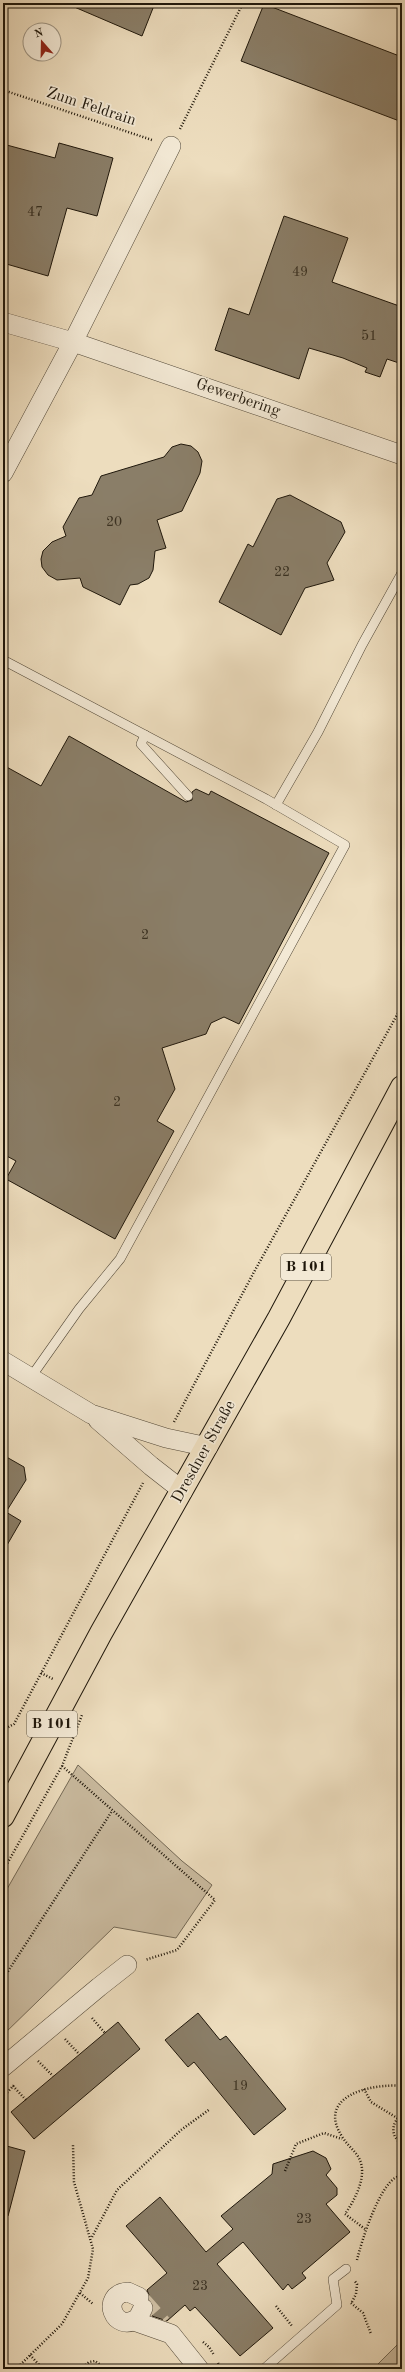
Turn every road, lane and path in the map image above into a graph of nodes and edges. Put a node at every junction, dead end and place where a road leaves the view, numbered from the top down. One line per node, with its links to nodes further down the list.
1 (243, 3): 3 (path)
2 (3, 90): 3 (path, Zum Feldrain)
3 (171, 146): 5 (street)
4 (3, 322): 5 (street, Gewerbering)
5 (73, 342): 6 (street, Gewerbering); 7 (street)
6 (402, 454)
7 (3, 473)
8 (402, 573): 12 (lane)
9 (3, 660): 10 (lane)
10 (145, 735): 11 (lane); 12 (lane)
11 (188, 796)
12 (276, 805): 16 (lane)
13 (402, 1006): 18 (path)
14 (402, 1087): 19 (main road, Dresdner Straße / B 101)
15 (3, 1361): 16 (street)
16 (31, 1377): 17 (street)
17 (91, 1414): 18 (street); 20 (street)
18 (166, 1438): 19 (street)
19 (208, 1447): 21 (main road, Dresdner Straße / B 101)
20 (151, 1466): 21 (street); 23 (path)
21 (183, 1491): 26 (main road, Dresdner Straße / B 101)
22 (83, 1713): 24 (path)
23 (3, 1730)
24 (62, 1766): 25 (path); 27 (path)
25 (112, 1811): 28 (path); 29 (path)
26 (3, 1816)
27 (3, 1871)
28 (127, 1965): 35 (street)
29 (3, 1979)
30 (91, 2016): 31 (path)
31 (105, 2033)
32 (64, 2038): 33 (path)
33 (79, 2054)
34 (38, 2061): 36 (path)
35 (3, 2067)
36 (53, 2076)
37 (13, 2086): 40 (path)
38 (402, 2086): 39 (path)
39 (364, 2089): 43 (path); 47 (path)
40 (26, 2100)
41 (210, 2109): 53 (path)
42 (402, 2114): 43 (path)
43 (397, 2118): 44 (path); 48 (path)
44 (402, 2121)
45 (402, 2126): 46 (path)
46 (402, 2134)
47 (343, 2139): 50 (path); 52 (path)
48 (402, 2144)
49 (73, 2145): 53 (path)
50 (285, 2171)
51 (402, 2176): 52 (path)
52 (365, 2229): 54 (path)
53 (92, 2237): 58 (path)
54 (346, 2269): 64 (lane)
55 (276, 2306): 57 (path)
56 (139, 2309): 63 (street)
57 (295, 2328)
58 (30, 2355): 59 (path); 60 (path)
59 (16, 2369)
60 (44, 2369)
61 (81, 2369): 62 (path)
62 (106, 2369)
63 (199, 2369)
64 (264, 2369)

